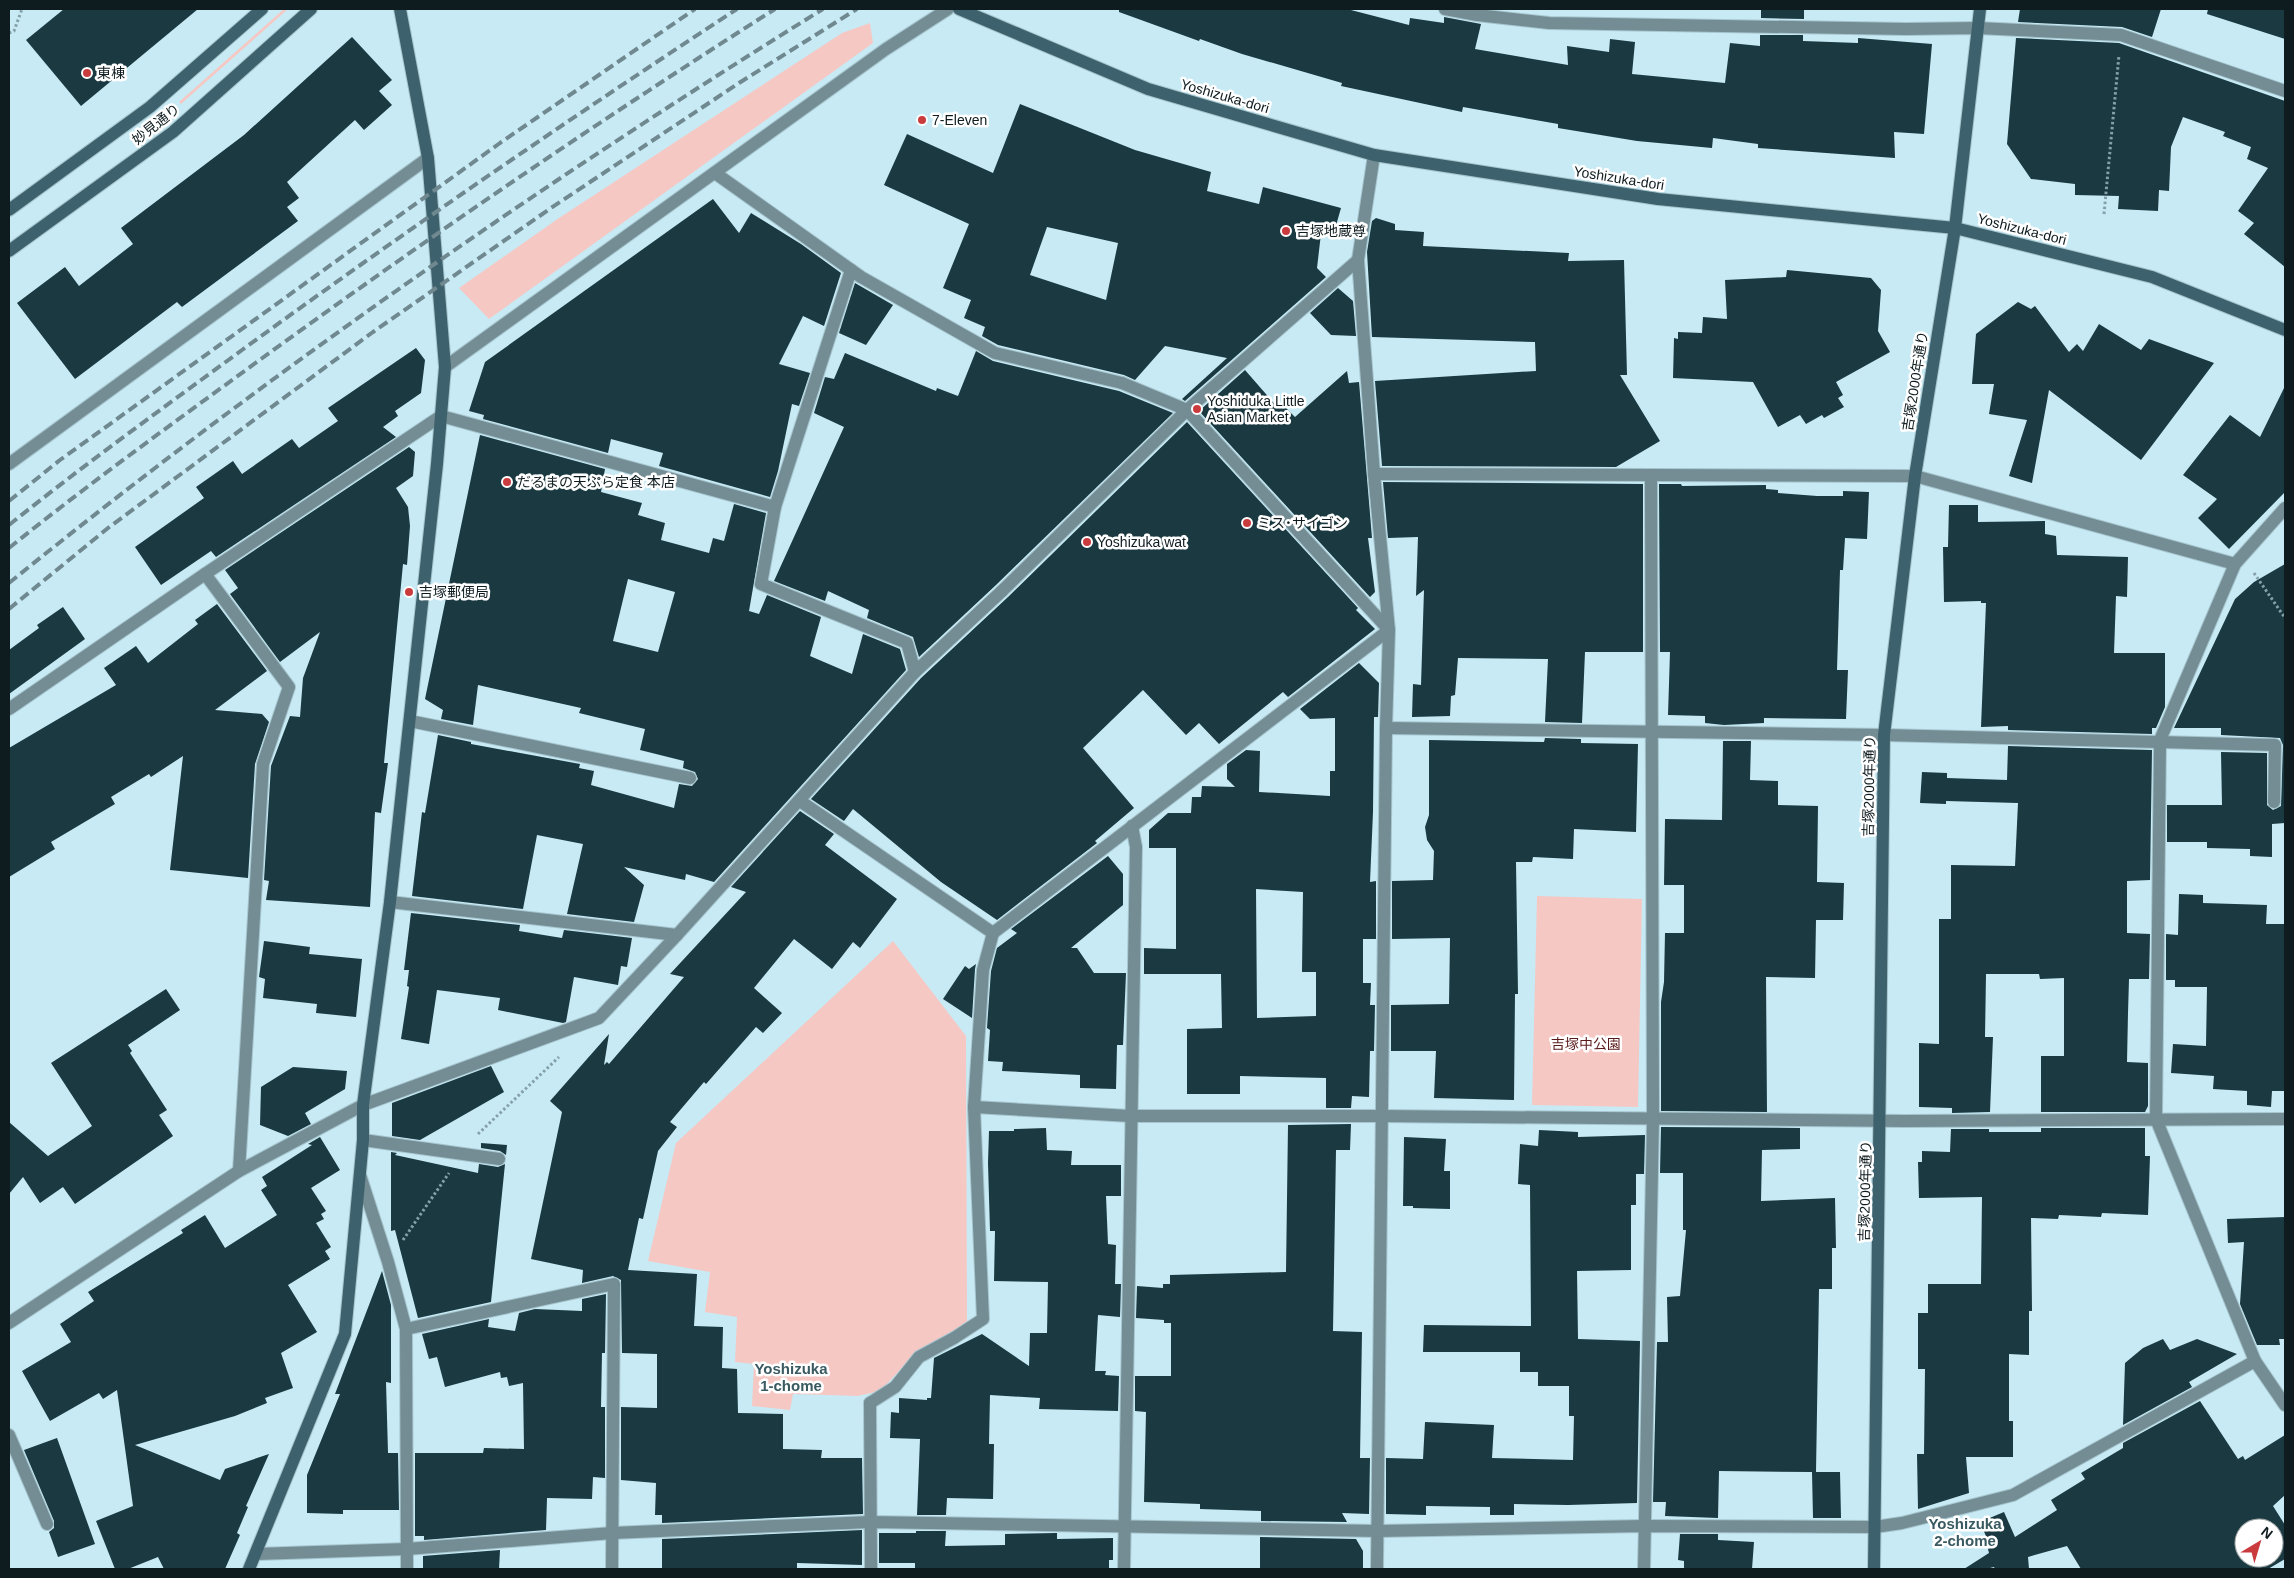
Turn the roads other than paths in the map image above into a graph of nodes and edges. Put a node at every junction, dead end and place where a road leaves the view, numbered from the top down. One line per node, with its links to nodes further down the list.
1 (262, 9): 13 (street, 妙見通り)
2 (311, 9): 15 (street, 妙見通り)
3 (400, 9): 11 (street)
4 (948, 9): 12 (street)
5 (959, 9): 10 (street, Yoshizuka-dori)
6 (1445, 9): 8 (street)
7 (1980, 9): 8 (street, 吉塚2000年通り)
8 (1978, 28): 9 (street); 14 (street, 吉塚2000年通り)
9 (2285, 90)
10 (1374, 155): 14 (street, Yoshizuka-dori); 16 (street)
11 (428, 158): 19 (street); 22 (street)
12 (715, 173): 17 (street); 19 (street)
13 (9, 210)
14 (1955, 228): 18 (street, Yoshizuka-dori); 25 (street, 吉塚2000年通り)
15 (9, 251)
16 (1358, 260): 20 (street); 23 (street)
17 (851, 270): 20 (street); 26 (street)
18 (2285, 330)
19 (445, 368): 21 (street)
20 (1187, 410): 30 (street); 31 (street)
21 (441, 416): 26 (street); 29 (street); 33 (street)
22 (9, 464)
23 (1374, 474): 24 (street); 30 (street)
24 (1651, 475): 25 (street); 35 (street)
25 (1915, 476): 28 (street); 36 (street, 吉塚2000年通り)
26 (775, 506): 31 (street)
27 (2285, 508): 28 (street)
28 (2235, 564): 37 (street)
29 (205, 574): 32 (street); 55 (street)
30 (1390, 630): 34 (street); 41 (street)
31 (915, 672): 39 (street)
32 (9, 709)
33 (410, 722): 38 (street); 42 (street)
34 (1386, 728): 35 (street); 48 (street)
35 (1650, 732): 36 (street); 49 (street)
36 (1884, 735): 37 (street); 51 (street, 吉塚2000年通り)
37 (2160, 740): 40 (street); 52 (street)
38 (690, 778)
39 (800, 801): 43 (street); 44 (street)
40 (2274, 802)
41 (1132, 826): 43 (street); 47 (street)
42 (390, 902): 44 (street); 45 (street)
43 (993, 933): 46 (street)
44 (677, 935): 45 (street)
45 (363, 1105): 53 (street); 55 (street)
46 (974, 1107): 47 (street); 62 (street)
47 (1130, 1116): 48 (street); 64 (street)
48 (1382, 1116): 49 (street); 67 (street)
49 (1653, 1119): 51 (street); 65 (street)
50 (2285, 1119): 52 (street)
51 (1881, 1120): 52 (street); 66 (street, 吉塚2000年通り)
52 (2156, 1120): 59 (street)
53 (364, 1140): 54 (street); 56 (street)
54 (499, 1159)
55 (239, 1171): 57 (street)
56 (360, 1175): 58 (street); 70 (street)
57 (9, 1323)
58 (406, 1329): 68 (street); 69 (street)
59 (2255, 1361): 60 (street); 66 (street)
60 (2285, 1405)
61 (9, 1435): 63 (street)
62 (870, 1522): 64 (street); 68 (street); 74 (street)
63 (46, 1524)
64 (1124, 1526): 67 (street); 75 (street)
65 (1644, 1526): 66 (street); 67 (street); 77 (street)
66 (1875, 1527): 78 (street, 吉塚2000年通り)
67 (1378, 1531): 76 (street)
68 (612, 1533): 69 (street); 73 (street)
69 (407, 1550): 70 (street); 72 (street)
70 (256, 1554): 71 (street)
71 (249, 1569)
72 (407, 1569)
73 (612, 1569)
74 (871, 1569)
75 (1124, 1569)
76 (1377, 1569)
77 (1644, 1569)
78 (1874, 1569)

